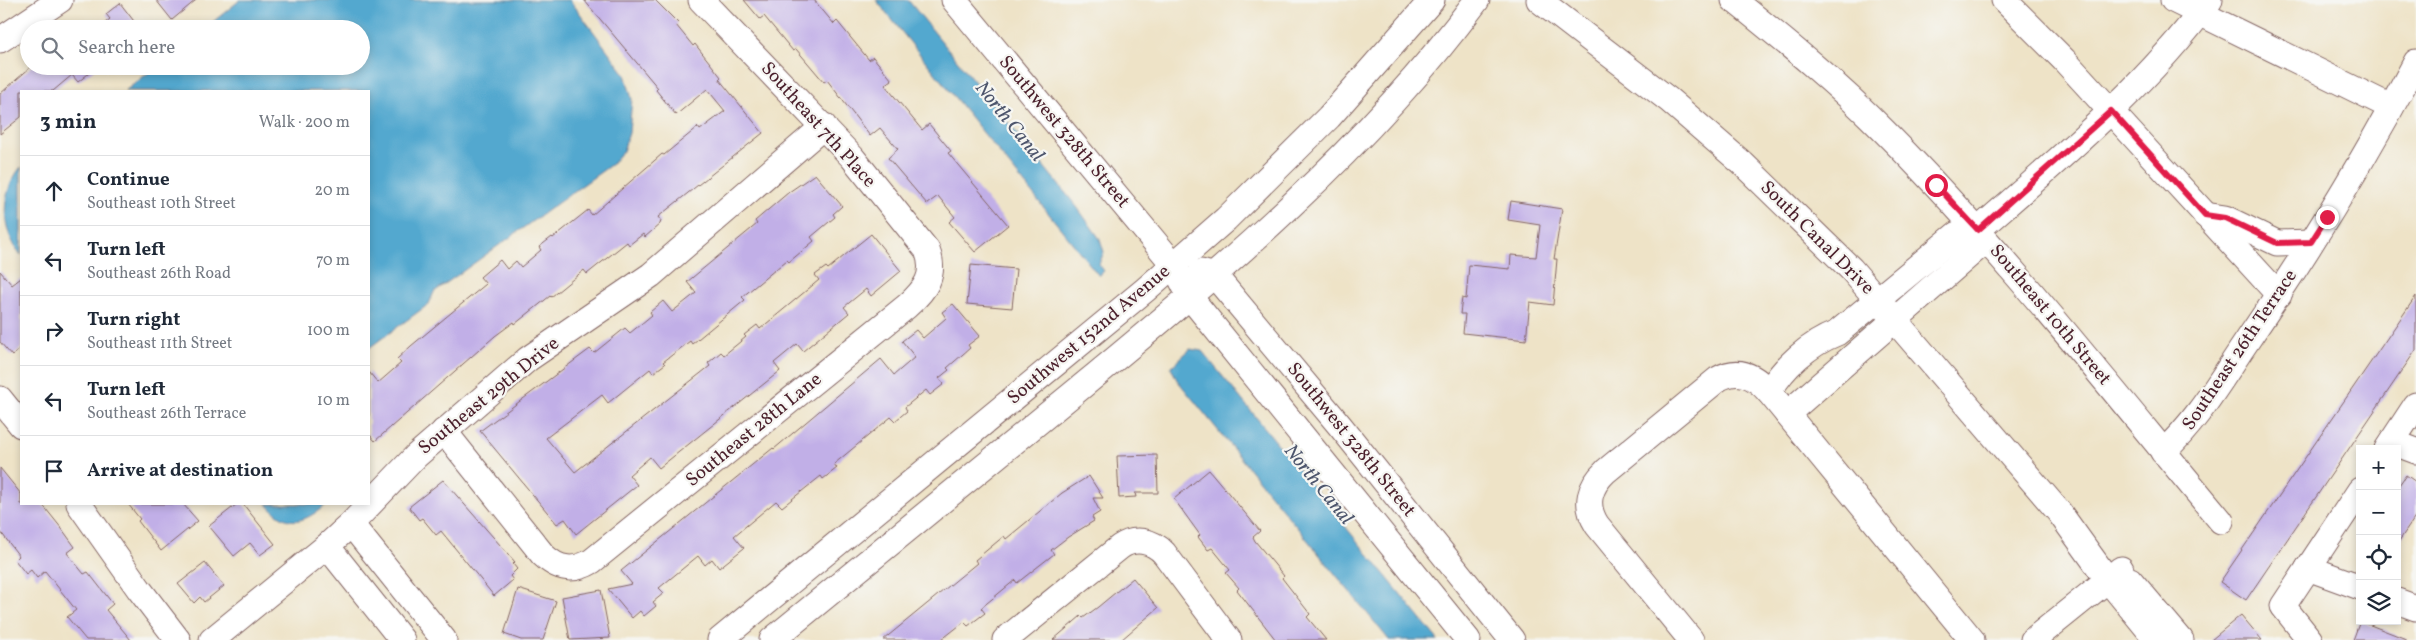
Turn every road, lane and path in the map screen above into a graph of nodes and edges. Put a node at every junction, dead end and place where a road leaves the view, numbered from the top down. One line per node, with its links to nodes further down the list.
1 (60, 0): 11 (street)
2 (701, 0): 17 (street, Southeast 7th Place)
3 (954, 0): 22 (street, Southwest 328th Street)
4 (1432, 0): 22 (street, Southwest 152nd Avenue)
5 (1477, 0): 24 (street, Southwest 152nd Avenue)
6 (1539, 0): 28 (street, South Canal Drive)
7 (1734, 0): 19 (street, Southeast 10th Street)
8 (2004, 0): 16 (street)
9 (2174, 0): 10 (street)
10 (2206, 6): 15 (street); 16 (street)
11 (30, 20)
12 (20, 27): 13 (street)
13 (0, 40)
14 (2416, 62): 15 (street, Southeast 26th Terrace)
15 (2391, 107): 20 (street, Southeast 26th Terrace)
16 (2111, 111): 18 (street); 19 (street)
17 (824, 126): 25 (street, Southeast 7th Place); 35 (street, Southeast 29th Drive)
18 (2205, 215): 20 (street); 26 (street)
19 (1978, 230): 21 (street); 23 (street); 39 (street, Southeast 10th Street)
20 (2311, 242): 26 (street, Southeast 26th Terrace)
21 (1934, 253): 23 (street); 28 (street)
22 (1174, 264): 24 (street); 27 (street, Southwest 328th Street); 56 (street, Southwest 152nd Avenue)
23 (1950, 272): 29 (street)
24 (1215, 276): 27 (street, Southwest 152nd Avenue); 61 (street, Southwest 328th Street)
25 (927, 285): 35 (street, Southeast 28th Lane)
26 (2279, 295): 39 (street, Southeast 26th Terrace)
27 (1190, 297): 57 (street, Southwest 152nd Avenue); 60 (street, Southwest 328th Street)
28 (1878, 299): 29 (street, South Canal Drive); 30 (street)
29 (1895, 320): 33 (street); 48 (street, South Canal Drive)
30 (1769, 392): 33 (street); 62 (street)
31 (0, 399): 34 (street)
32 (2416, 405): 36 (street)
33 (1788, 414): 63 (street)
34 (20, 424)
35 (444, 431): 41 (street, Southeast 29th Drive)
36 (2389, 445)
37 (2401, 448): 38 (street)
38 (2416, 451)
39 (2164, 452): 44 (street, Southeast 10th Street)
40 (2356, 496): 47 (street)
41 (370, 504)
42 (80, 505): 52 (street)
43 (369, 505): 45 (street, Southeast 29th Drive)
44 (2221, 521)
45 (351, 524): 46 (street, Southeast 29th Drive); 55 (street)
46 (326, 546): 53 (street, Southeast 29th Drive); 54 (street)
47 (2308, 568): 49 (street); 67 (street)
48 (2114, 575): 64 (street); 65 (street, South Canal Drive); 66 (street, South Canal Drive)
49 (2356, 586)
50 (2401, 602): 51 (street)
51 (2416, 608)
52 (178, 640)
53 (212, 640)
54 (402, 640)
55 (444, 640)
56 (720, 640)
57 (772, 640)
58 (1005, 640): 59 (street)
59 (1229, 640)
60 (1468, 640)
61 (1512, 640)
62 (1691, 640)
63 (1972, 640)
64 (2033, 640)
65 (2157, 640)
66 (2181, 640)
67 (2310, 640)

